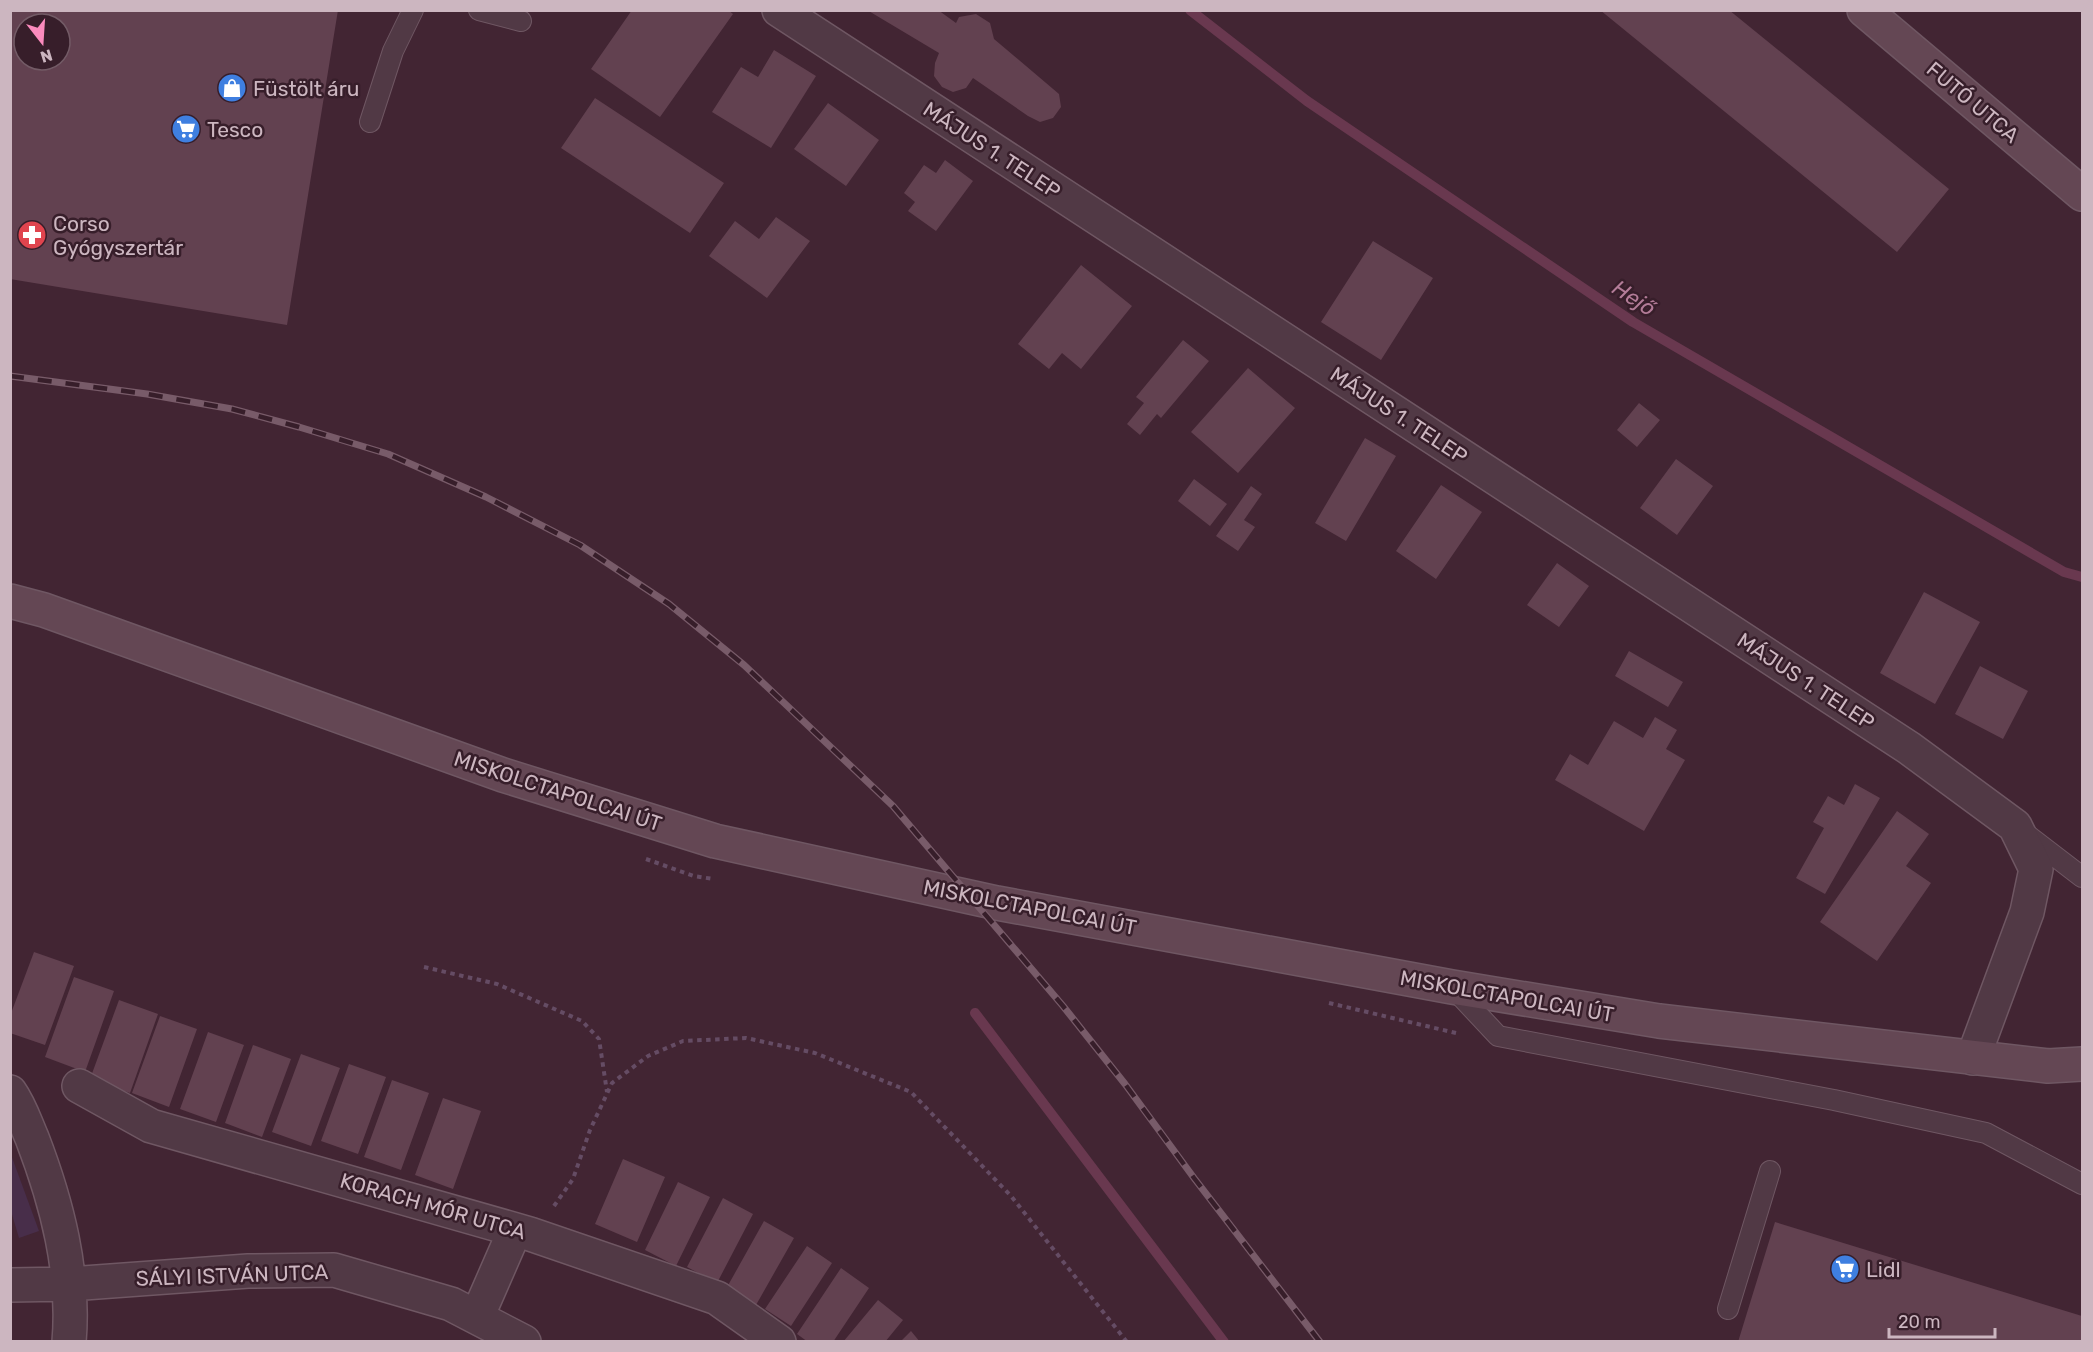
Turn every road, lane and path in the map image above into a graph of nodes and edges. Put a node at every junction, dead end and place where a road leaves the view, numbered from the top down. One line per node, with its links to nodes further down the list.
1 (413, 10): 6 (lane)
2 (479, 10): 5 (lane)
3 (779, 10): 9 (street, MÁJUS 1. TELEP)
4 (1864, 10): 7 (street, FUTÓ UTCA)
5 (521, 21)
6 (370, 122)
7 (2082, 194)
8 (10, 601): 12 (street, MISKOLCTAPOLCAI ÚT)
9 (2015, 826): 10 (lane, MÁJUS 1. TELEP); 13 (street, MÁJUS 1. TELEP)
10 (2082, 876)
11 (424, 968): 17 (path)
12 (1452, 987): 13 (street, MISKOLCTAPOLCAI ÚT); 19 (lane)
13 (1973, 1058): 14 (street, MISKOLCTAPOLCAI ÚT)
14 (2082, 1064)
15 (79, 1086): 20 (street, KORACH MÓR UTCA)
16 (10, 1092): 21 (street)
17 (607, 1092): 20 (path); 28 (path)
18 (1770, 1171): 23 (lane)
19 (2082, 1184)
20 (523, 1232): 24 (street); 27 (street, KORACH MÓR UTCA)
21 (70, 1284): 22 (street, SÁLYI ISTVÁN UTCA); 24 (street, SÁLYI ISTVÁN UTCA); 25 (street)
22 (10, 1285)
23 (1728, 1309)
24 (477, 1317): 26 (street, SÁLYI ISTVÁN UTCA)
25 (69, 1341)
26 (524, 1341)
27 (779, 1341)
28 (1127, 1341)

